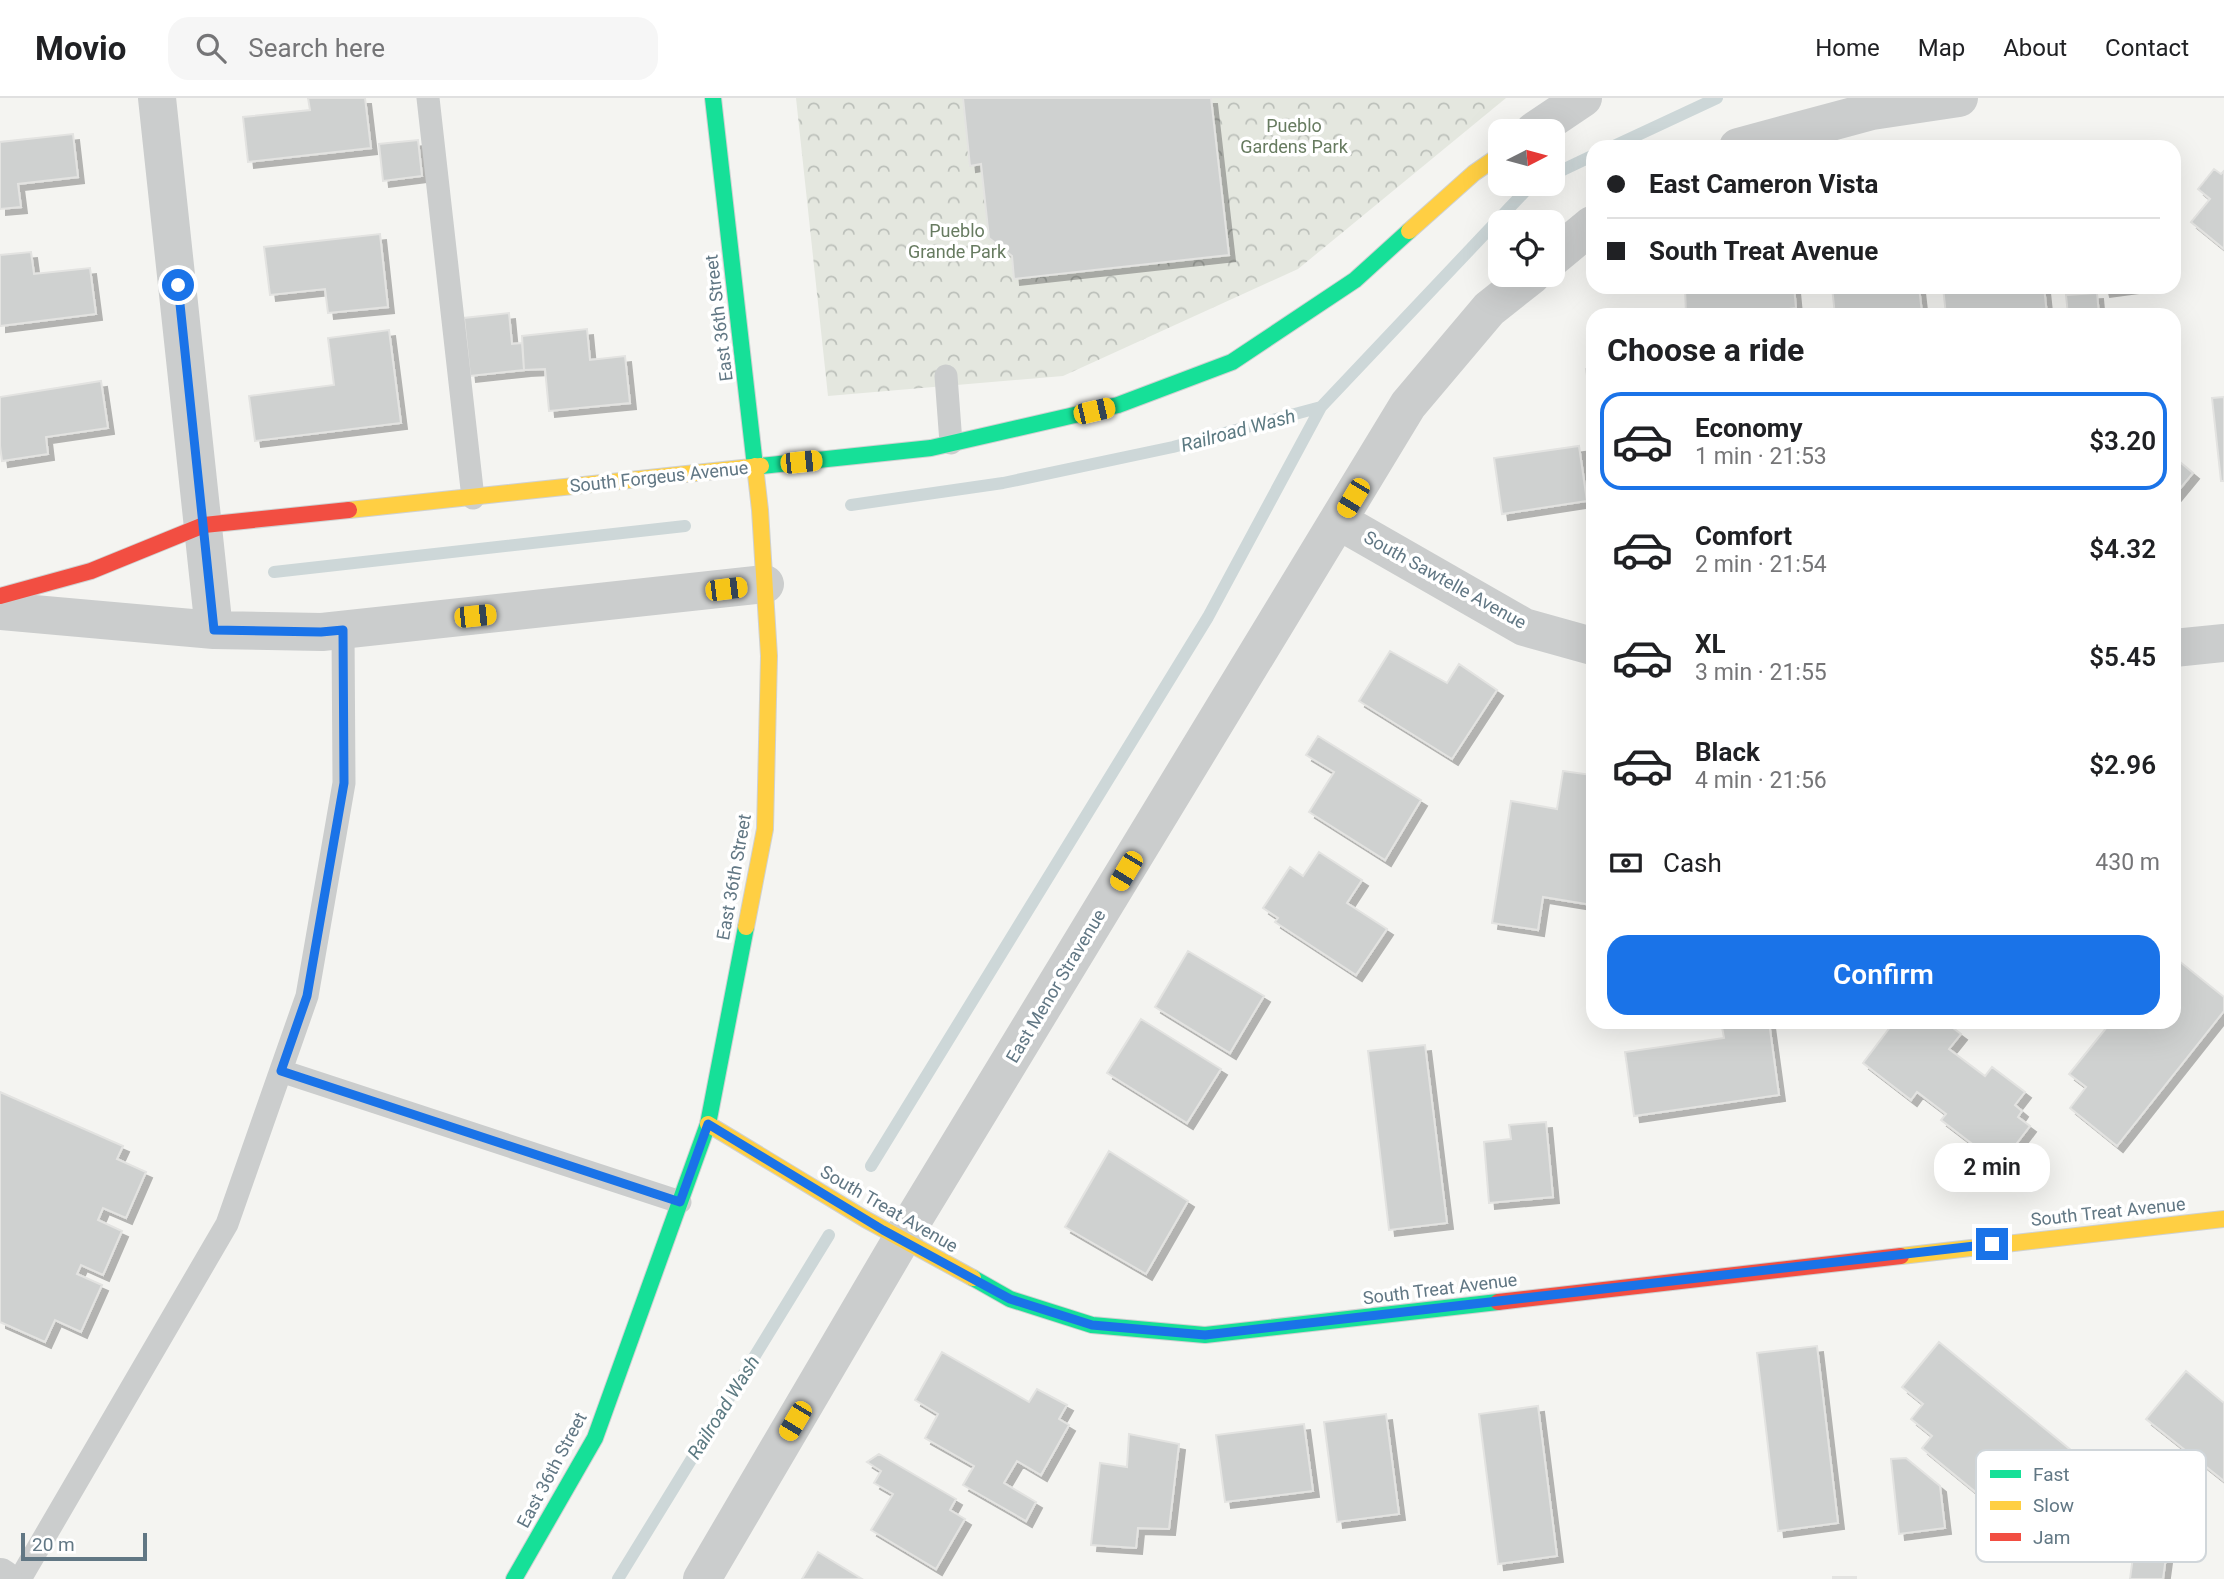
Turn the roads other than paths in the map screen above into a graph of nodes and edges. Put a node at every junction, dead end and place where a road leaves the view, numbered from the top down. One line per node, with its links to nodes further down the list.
1 (158, 98): 17 (street)
2 (428, 98): 15 (lane)
3 (713, 98): 14 (street, East 36th Street)
4 (1583, 98): 6 (street)
5 (1959, 98): 7 (street)
6 (1552, 119)
7 (1764, 140)
8 (1488, 163): 13 (street, South Forgeus Avenue)
9 (1586, 230): 10 (street)
10 (1565, 247)
11 (1517, 287): 16 (street, East Menor Stravenue)
12 (946, 376): 13 (lane)
13 (951, 443): 14 (street, South Forgeus Avenue)
14 (755, 467): 15 (street, South Forgeus Avenue); 18 (street, East 36th Street)
15 (473, 498): 17 (street, South Forgeus Avenue)
16 (1339, 521): 24 (street, South Sawtelle Avenue); 30 (street, East Menor Stravenue)
17 (204, 524): 19 (street, South Forgeus Avenue); 21 (street)
18 (765, 584): 22 (street); 27 (street, East 36th Street)
19 (0, 596)
20 (0, 611): 21 (street)
21 (214, 630): 22 (street)
22 (343, 630): 26 (lane)
23 (2224, 643): 25 (street)
24 (1586, 644)
25 (2181, 647)
26 (281, 1071): 28 (lane); 31 (lane)
27 (708, 1124): 28 (street, East 36th Street); 30 (street, South Treat Avenue)
28 (680, 1202): 32 (street, East 36th Street)
29 (2224, 1219): 30 (street, South Treat Avenue)
30 (901, 1240): 33 (street, East Menor Stravenue)
31 (20, 1579)
32 (514, 1579)
33 (702, 1579)

